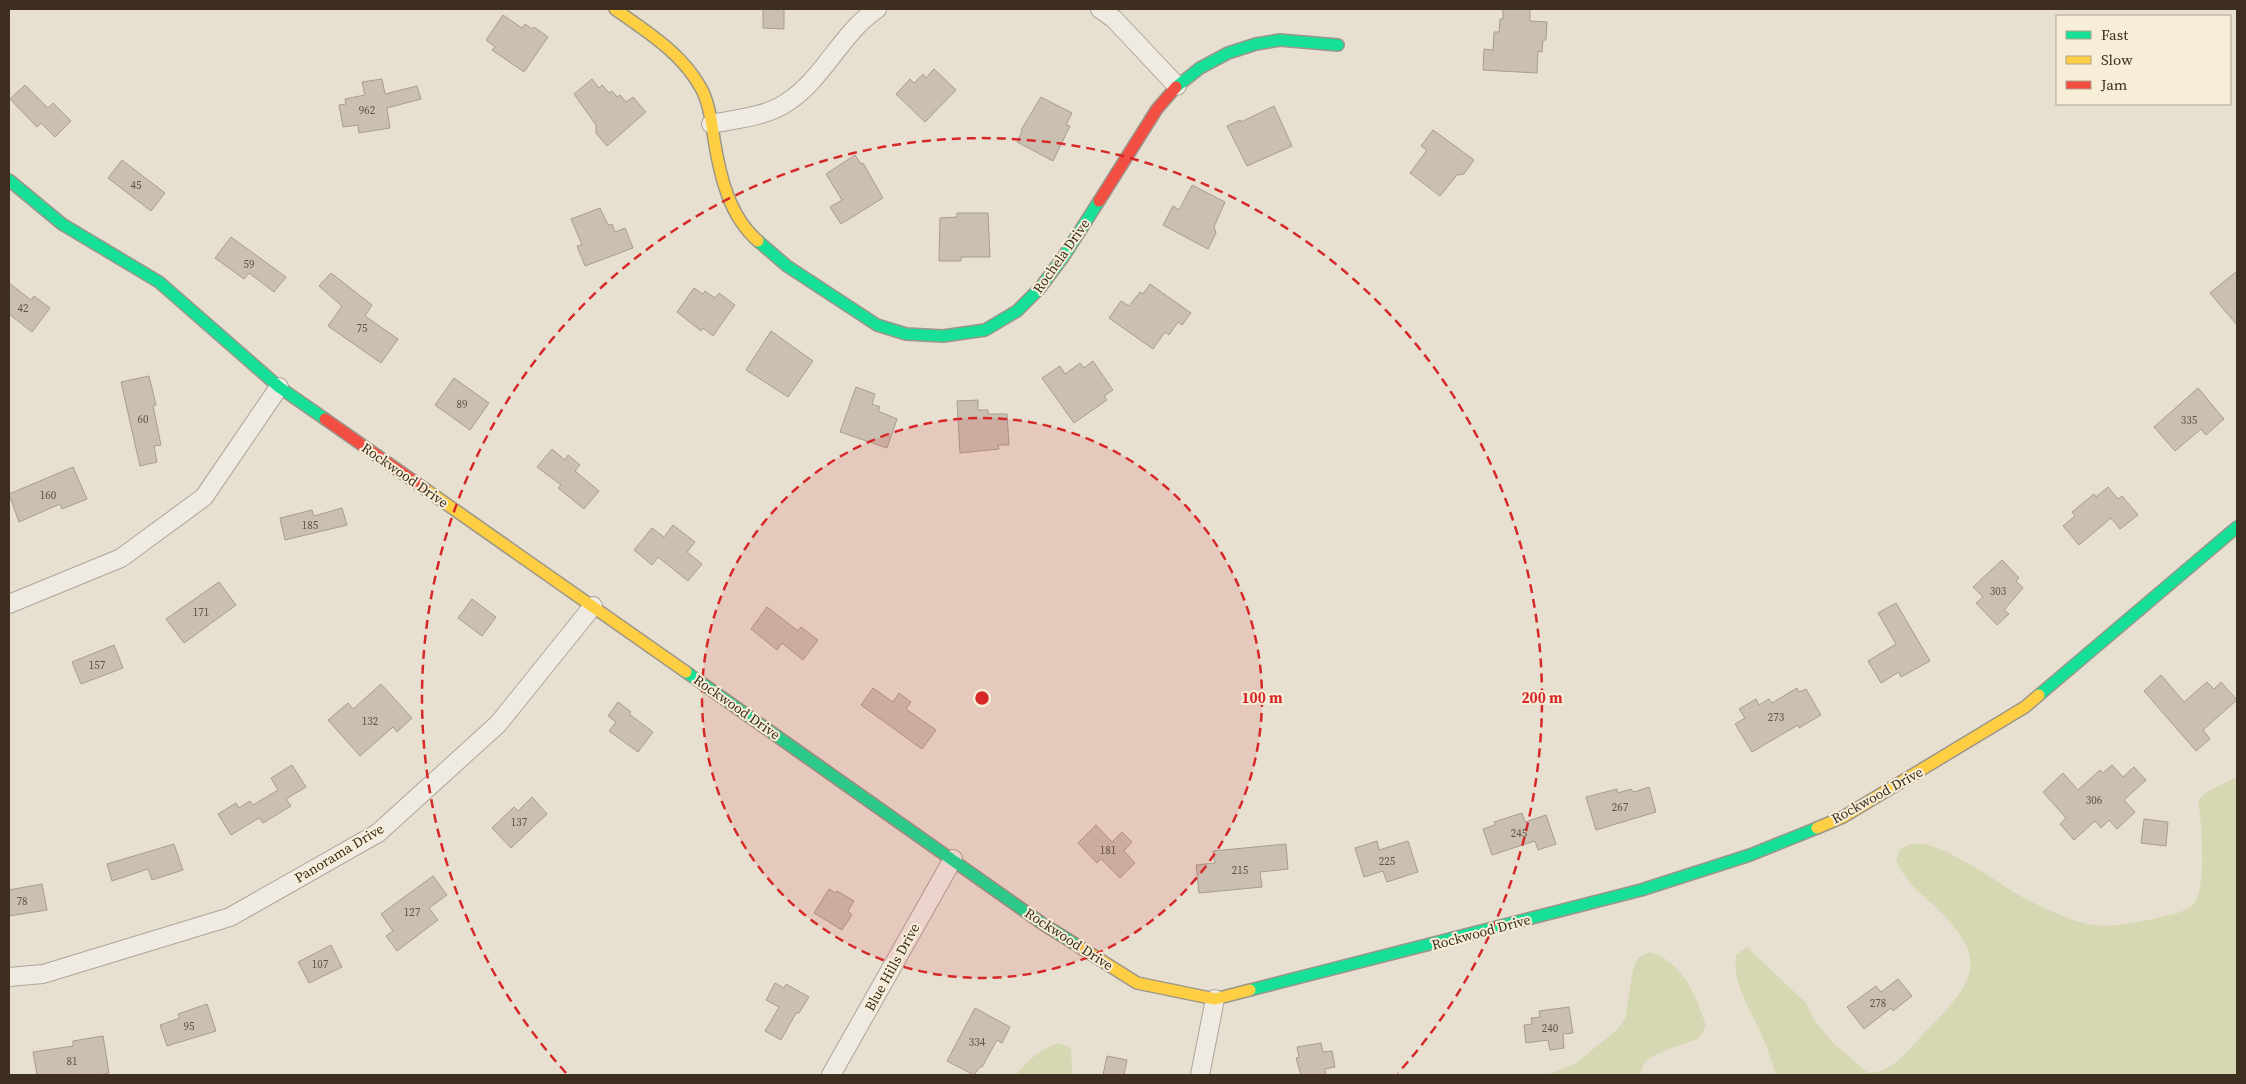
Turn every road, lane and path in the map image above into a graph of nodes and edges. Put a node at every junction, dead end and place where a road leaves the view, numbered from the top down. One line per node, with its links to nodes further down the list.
1 (615, 9): 6 (street, Rochela Drive)
2 (877, 9): 6 (street)
3 (1100, 9): 5 (street)
4 (1338, 45): 5 (street, Rochela Drive)
5 (1176, 86): 6 (street, Rochela Drive)
6 (712, 124)
7 (9, 180): 8 (street, Rockwood Drive)
8 (279, 386): 10 (street); 11 (street, Rockwood Drive)
9 (2237, 527): 14 (street, Rockwood Drive)
10 (9, 604)
11 (593, 606): 12 (street, Rockwood Drive); 13 (street, Panorama Drive)
12 (953, 859): 14 (street, Rockwood Drive); 15 (street, Blue Hills Drive)
13 (9, 977)
14 (1215, 999): 16 (street)
15 (831, 1075)
16 (1200, 1075)

